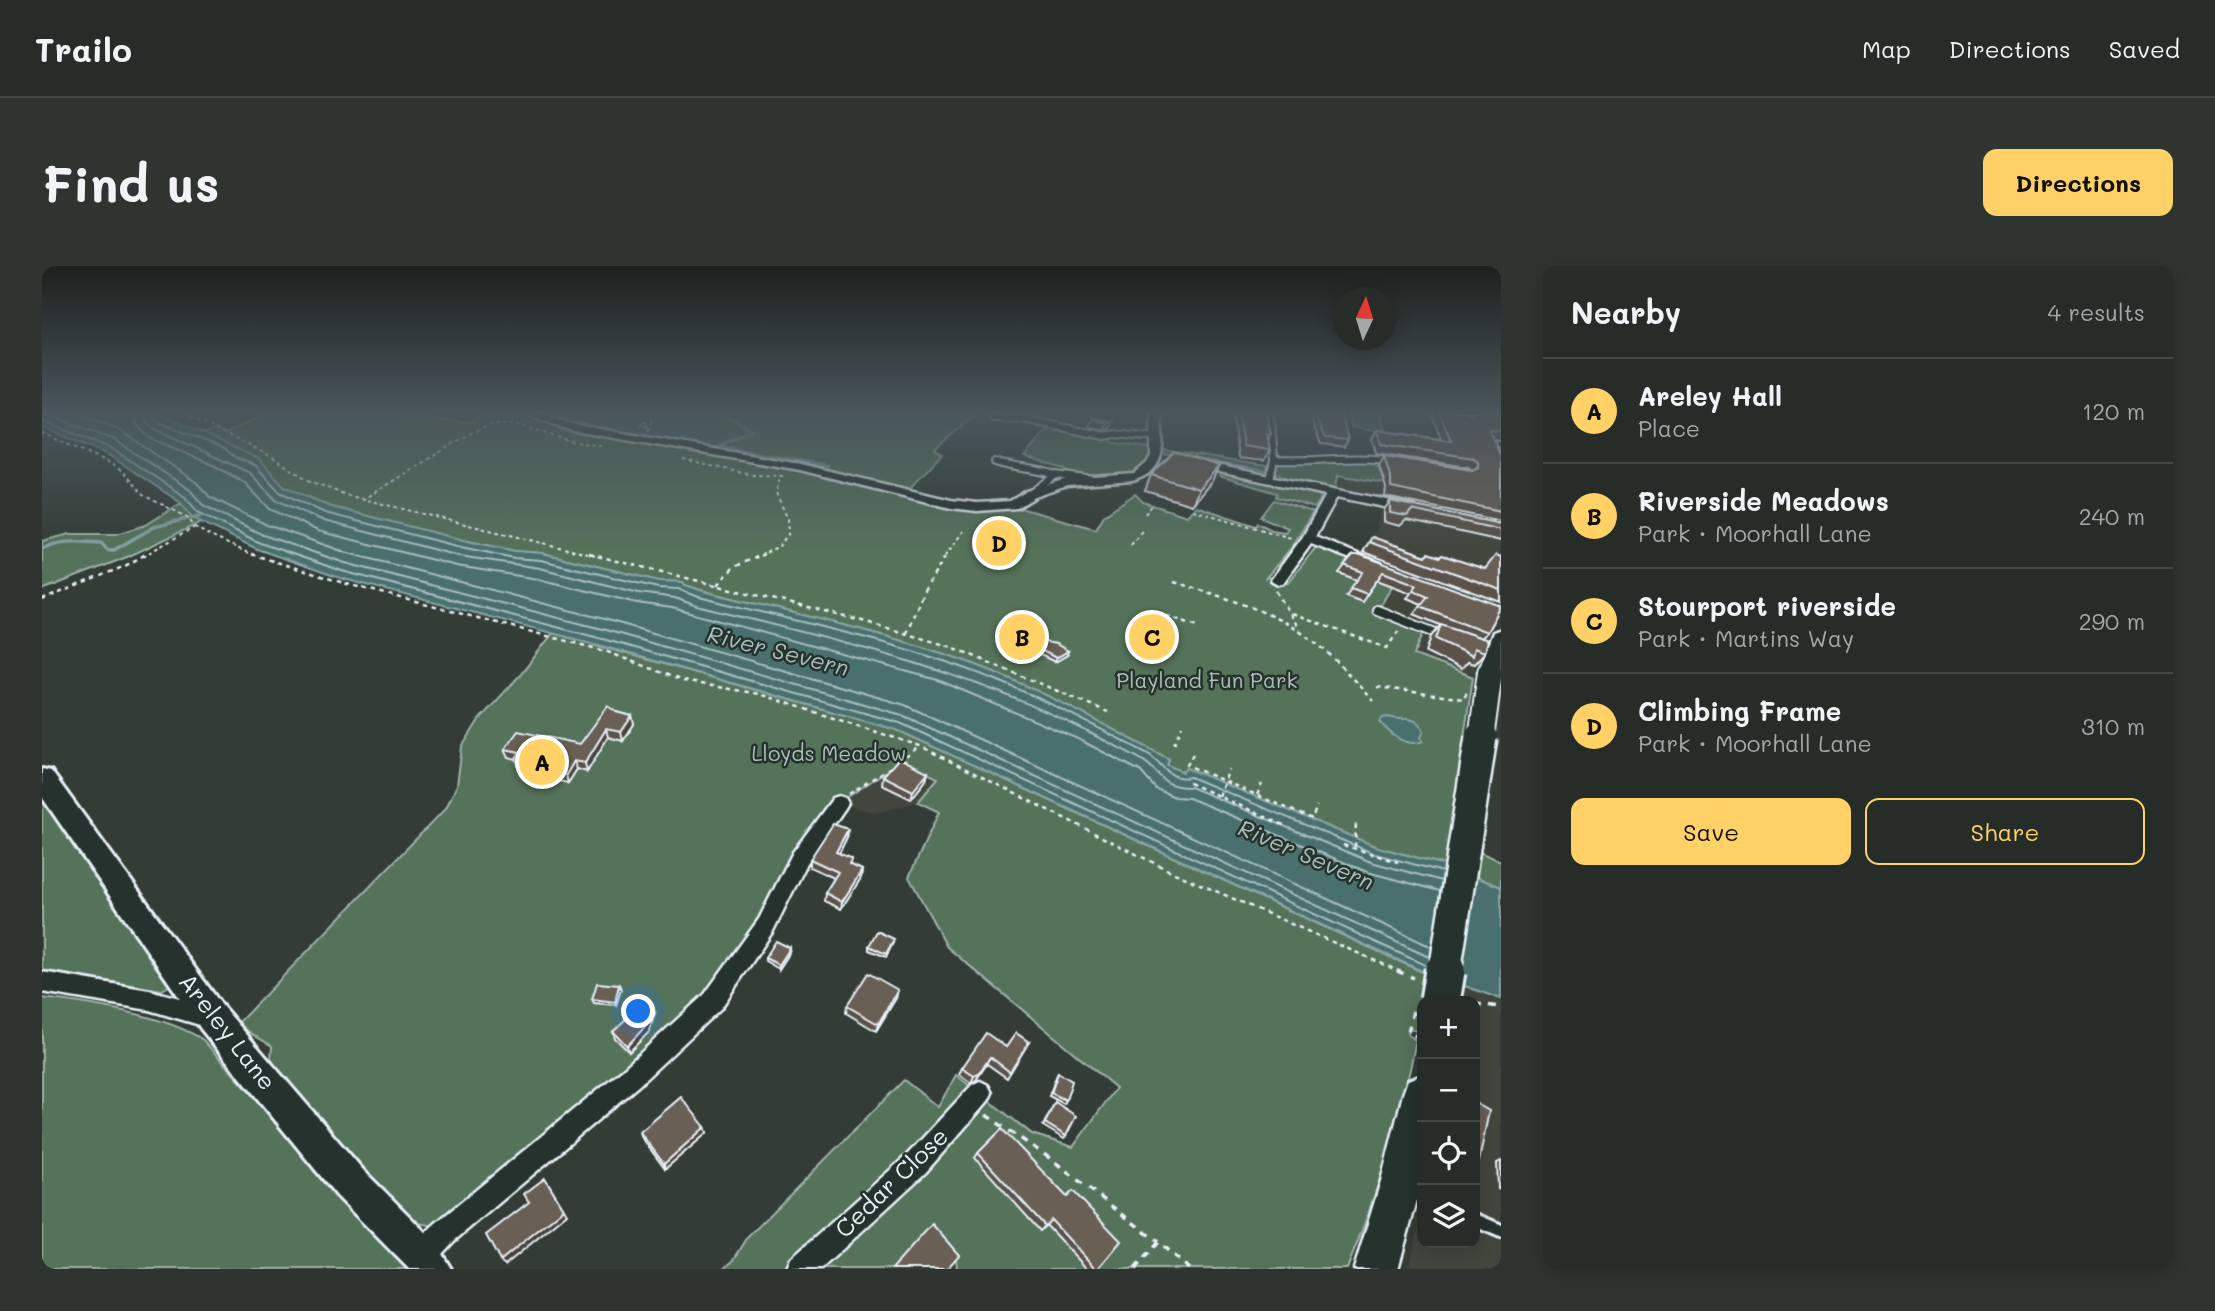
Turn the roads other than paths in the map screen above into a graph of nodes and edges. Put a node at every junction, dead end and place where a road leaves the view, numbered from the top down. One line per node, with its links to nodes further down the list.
1 (747, 458): 12 (street)
2 (1170, 458): 9 (street); 10 (street)
3 (1359, 458): 5 (lane)
4 (1373, 458): 7 (lane)
5 (1274, 460): 9 (lane)
6 (995, 462): 8 (lane)
7 (1402, 462)
8 (1056, 475): 10 (lane); 12 (lane)
9 (1270, 479): 11 (street)
10 (1096, 480): 12 (street)
11 (1334, 492): 13 (street); 14 (street)
12 (1031, 494)
13 (1425, 512)
14 (1308, 539): 15 (street); 16 (street)
15 (1388, 569)
16 (1275, 582)
17 (1377, 610): 18 (lane)
18 (1447, 637)
19 (1495, 658): 23 (main road, bridge)
20 (42, 778): 24 (street, Areley Lane)
21 (839, 803): 29 (street)
22 (42, 982): 24 (street)
23 (1424, 996)
24 (212, 1018): 29 (street, Areley Lane)
25 (975, 1099): 30 (street, Cedar Close)
26 (1417, 1121): 31 (main road)
27 (1480, 1222): 28 (lane)
28 (1501, 1231)
29 (427, 1262)
30 (801, 1269)
31 (1376, 1269)

